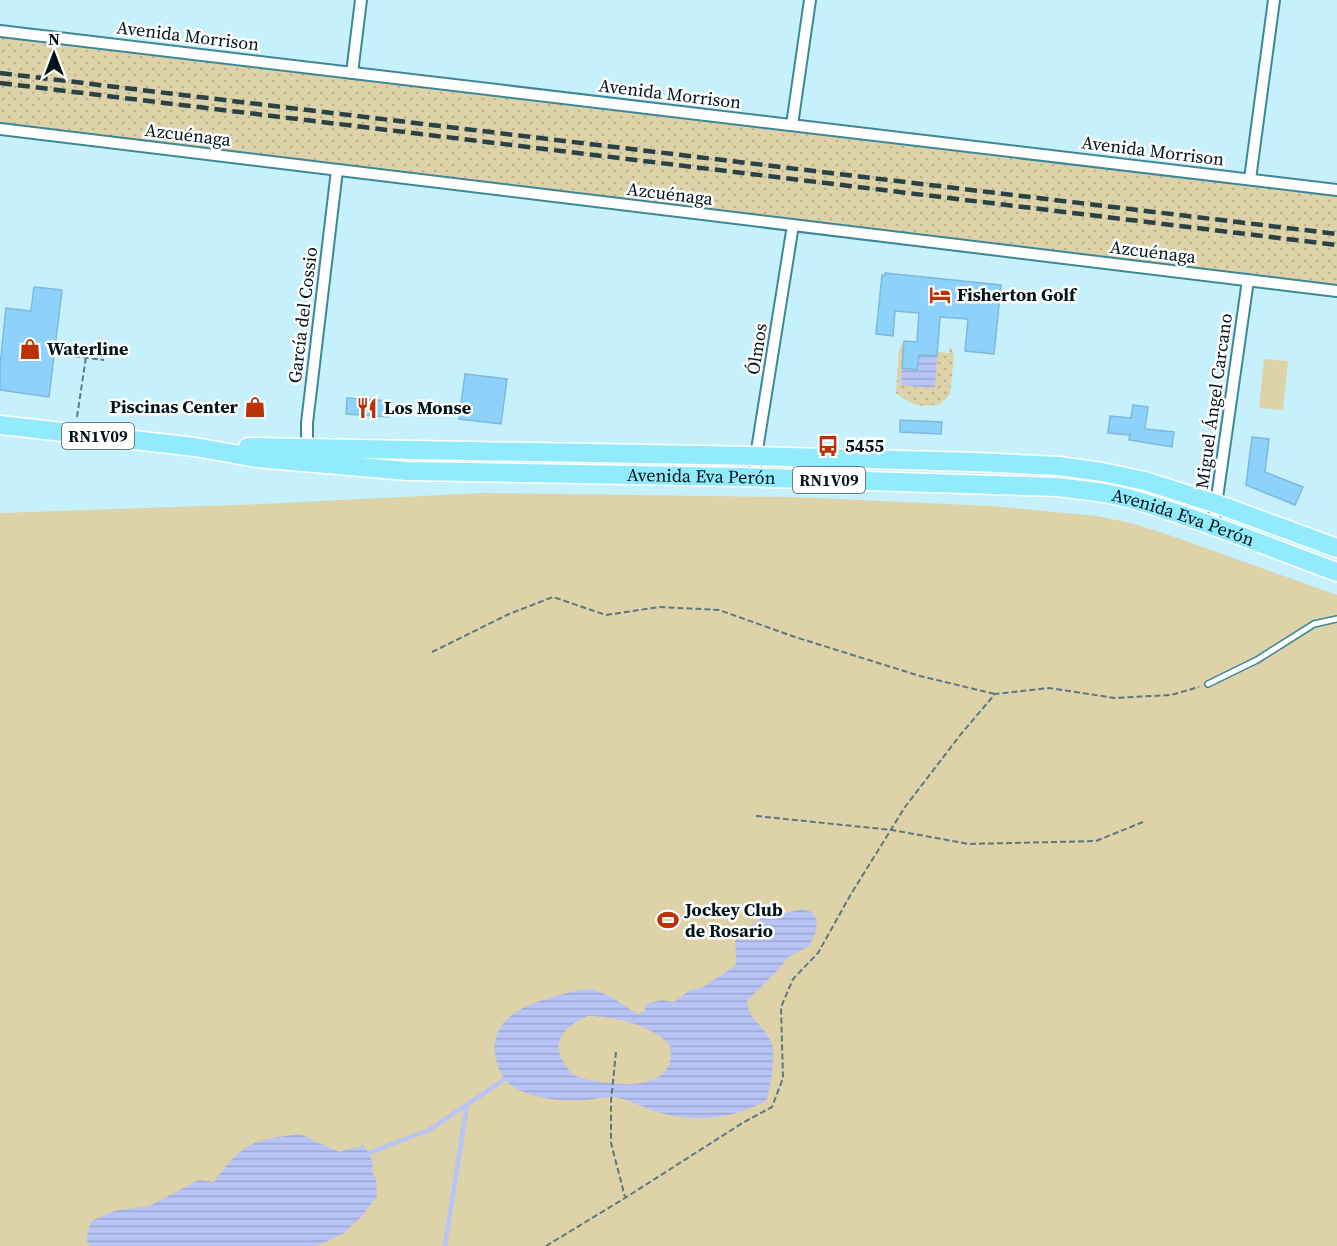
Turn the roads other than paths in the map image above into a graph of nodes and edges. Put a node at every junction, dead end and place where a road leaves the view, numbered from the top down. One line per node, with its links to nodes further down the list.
1 (361, 0): 5 (street)
2 (810, 0): 6 (street)
3 (1274, 0): 9 (street)
4 (0, 31): 5 (street, Avenida Morrison)
5 (352, 73): 6 (street, Avenida Morrison)
6 (792, 125): 9 (street, Avenida Morrison)
7 (0, 129): 8 (street, Azcuénaga)
8 (337, 170): 11 (street, Azcuénaga); 15 (street, García del Cossio)
9 (1250, 179): 10 (street, Avenida Morrison)
10 (1337, 190)
11 (794, 225): 12 (street, Azcuénaga); 16 (street, Ólmos)
12 (1248, 280): 13 (street, Azcuénaga); 18 (street, Miguel Ángel Carcano)
13 (1337, 291)
14 (0, 425): 15 (main road, Avenida Eva Perón / RN1V09)
15 (307, 456): 16 (main road, Avenida Eva Perón / RN1V09); 17 (main road, Avenida Eva Perón / RN1V09)
16 (756, 456): 17 (street, Ólmos); 18 (main road, Avenida Eva Perón / RN1V09)
17 (755, 477): 19 (main road, Avenida Eva Perón / RN1V09)
18 (1217, 504): 19 (street, Miguel Ángel Carcano); 20 (main road, Avenida Eva Perón / RN1V09)
19 (1213, 526): 21 (main road, Avenida Eva Perón / RN1V09)
20 (1337, 548)
21 (1337, 572)
22 (1337, 619): 23 (lane)
23 (1208, 684)

